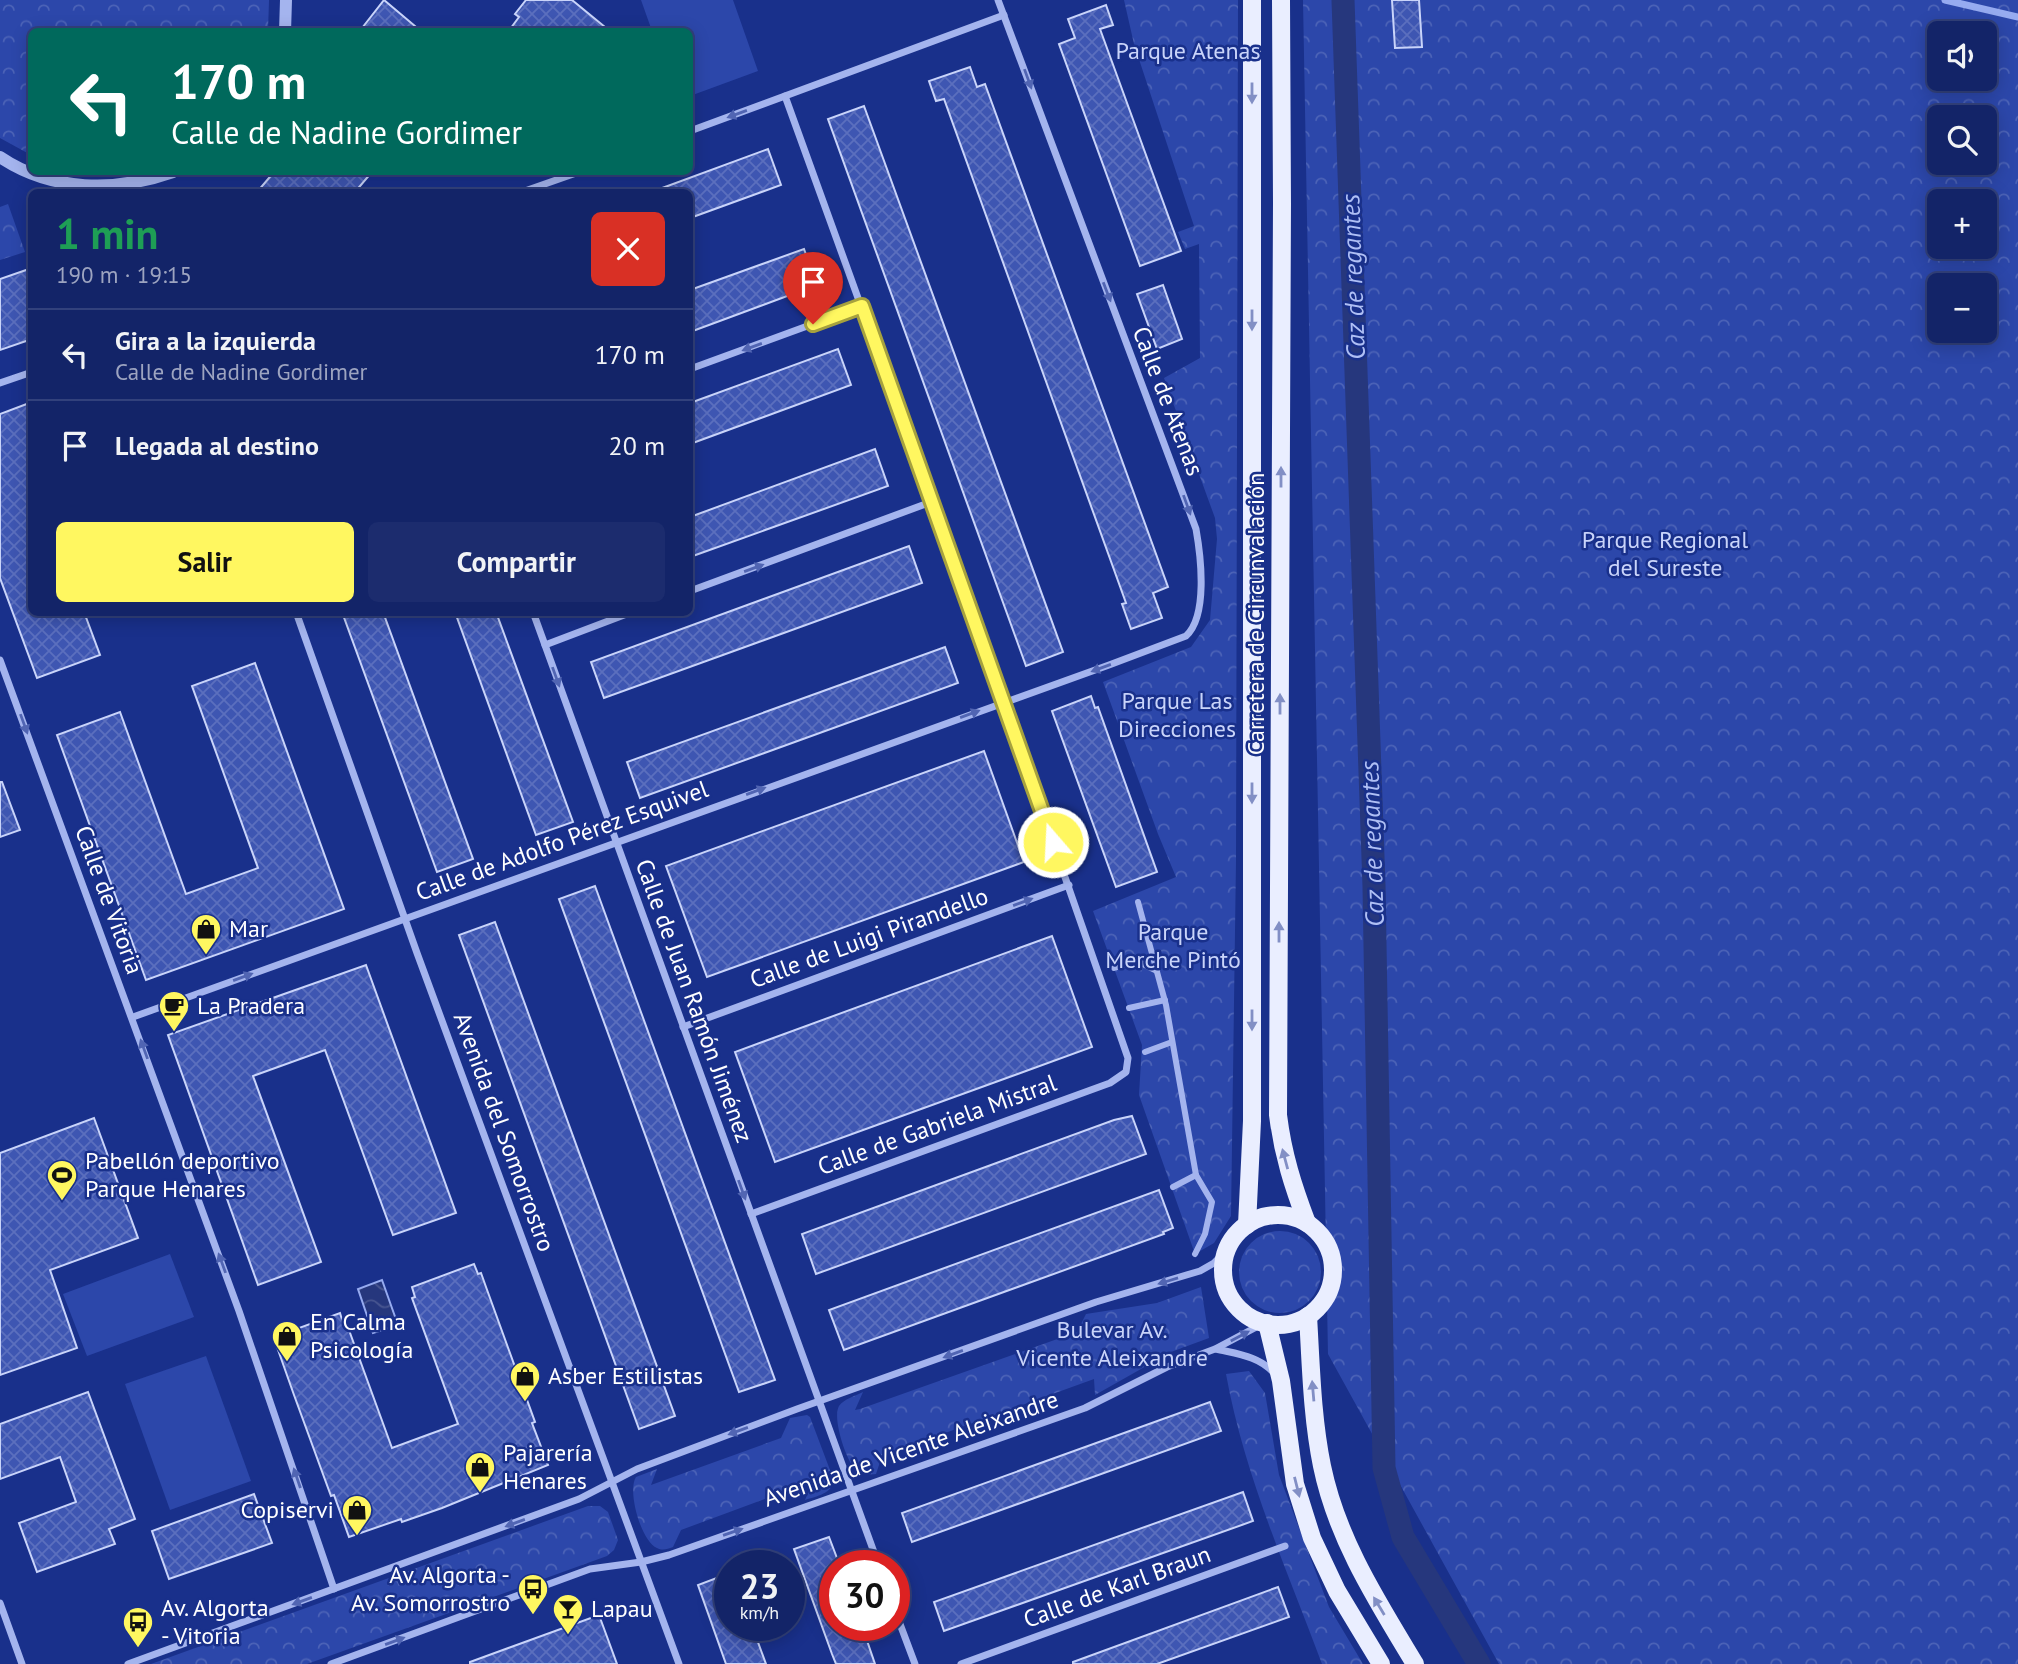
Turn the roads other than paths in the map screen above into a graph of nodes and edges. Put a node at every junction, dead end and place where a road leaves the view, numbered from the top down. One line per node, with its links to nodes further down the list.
1 (286, 0): 6 (street)
2 (998, 0): 5 (street, Calle de Atenas)
3 (1252, 0): 44 (main road, Carretera de Circunvalación, one-way to 44)
4 (1281, 0): 43 (main road, Carretera de Circunvalación, one-way to 4)
5 (1004, 15): 7 (street); 27 (street, Calle de Atenas, one-way to 27)
6 (285, 28)
7 (785, 96): 8 (street, one-way to 8); 16 (street)
8 (693, 130)
9 (0, 157): 10 (street)
10 (28, 171)
11 (39, 175): 14 (street)
12 (168, 175): 14 (street)
13 (570, 175): 15 (street)
14 (147, 187)
15 (531, 189)
16 (862, 306): 17 (street, one-way to 17); 20 (street)
17 (693, 368)
18 (28, 373): 19 (street)
19 (0, 383)
20 (931, 502): 21 (street, one-way to 20); 27 (street)
21 (693, 591)
22 (297, 616): 31 (street, Avenida del Somorrostro)
23 (534, 616): 25 (street, Calle de Juan Ramón Jiménez)
24 (621, 616): 25 (street)
25 (545, 645): 28 (street, Calle de Juan Ramón Jiménez, one-way to 28)
26 (0, 660): 36 (street, Calle de Vitoria, one-way to 36)
27 (1004, 702): 28 (street, Calle de Adolfo Pérez Esquivel, one-way to 27); 29 (street)
28 (616, 842): 31 (street, Calle de Adolfo Pérez Esquivel); 37 (street, Calle de Juan Ramón Jiménez)
29 (1069, 885): 37 (street, Calle de Luigi Pirandello, one-way to 29); 42 (street, Calle de Gabriela Mistral)
30 (1138, 902): 33 (street)
31 (405, 919): 36 (street, Calle de Adolfo Pérez Esquivel, one-way to 31); 52 (street, Avenida del Somorrostro)
32 (1114, 968): 33 (street)
33 (1157, 971): 34 (street)
34 (1165, 1000): 35 (street); 38 (street)
35 (1129, 1008)
36 (133, 1017): 57 (street, Calle de Vitoria, one-way to 36)
37 (683, 1027): 42 (street, Calle de Juan Ramón Jiménez, one-way to 42)
38 (1172, 1042): 39 (street); 40 (street)
39 (1145, 1052)
40 (1196, 1175): 41 (street); 46 (street)
41 (1172, 1187)
42 (751, 1214): 51 (street, Calle de Juan Ramón Jiménez)
43 (1307, 1223): 44 (main road); 47 (main road)
44 (1247, 1225): 45 (main road)
45 (1227, 1250): 48 (main road); 51 (street, one-way to 51)
46 (1195, 1254)
47 (1308, 1316): 48 (main road); 67 (main road, one-way to 47)
48 (1266, 1323): 49 (street, Avenida de Vicente Aleixandre, one-way to 48); 50 (main road)
49 (1215, 1349): 50 (street); 53 (street, Avenida de Vicente Aleixandre)
50 (1281, 1381): 66 (main road, one-way to 66)
51 (819, 1402): 52 (street, one-way to 52); 53 (street, Calle de Juan Ramón Jiménez)
52 (613, 1483): 56 (street, Avenida del Somorrostro); 57 (street, one-way to 57)
53 (851, 1490): 55 (street, Calle de Juan Ramón Jiménez); 56 (street, Avenida de Vicente Aleixandre, one-way to 53)
54 (1285, 1546): 65 (street, Calle de Karl Braun)
55 (873, 1550)
56 (641, 1562): 62 (street, Avenida de Vicente Aleixandre, one-way to 56); 63 (street, Avenida del Somorrostro)
57 (334, 1589): 61 (street, one-way to 61)
58 (0, 1603): 60 (street)
59 (906, 1641): 64 (street)
60 (22, 1664)
61 (128, 1664)
62 (331, 1664)
63 (679, 1664)
64 (915, 1664)
65 (961, 1664)
66 (1381, 1664)
67 (1415, 1664)

